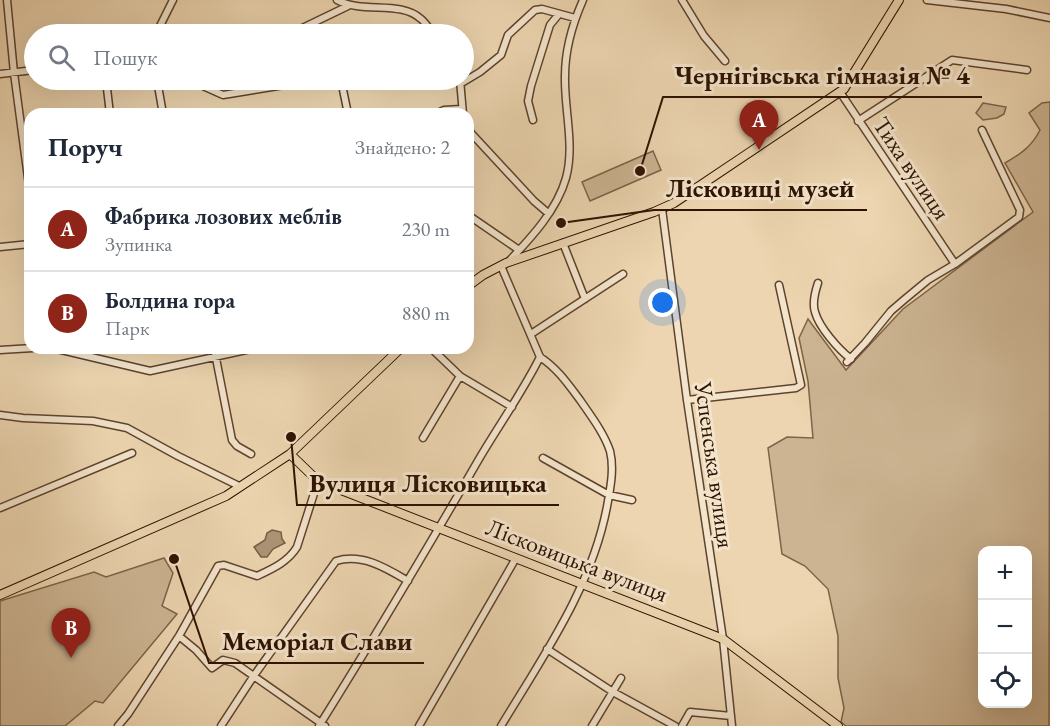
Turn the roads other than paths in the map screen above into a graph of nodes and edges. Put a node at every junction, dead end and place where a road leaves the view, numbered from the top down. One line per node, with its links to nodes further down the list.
1 (7, 0): 18 (street)
2 (173, 0): 12 (street)
3 (337, 0): 8 (street)
4 (583, 0): 10 (street)
5 (899, 0): 27 (main road)
6 (927, 0): 11 (street)
7 (685, 1): 15 (street)
8 (348, 6): 13 (street); 14 (street)
9 (559, 14): 10 (street); 20 (street); 32 (street)
10 (575, 18): 38 (street)
11 (1050, 18)
12 (161, 24)
13 (311, 24)
14 (426, 24)
15 (725, 61)
16 (1027, 70): 33 (street)
17 (24, 72): 18 (street)
18 (14, 73): 19 (street); 36 (street)
19 (0, 74)
20 (474, 75)
21 (107, 90): 28 (street)
22 (159, 90): 29 (street)
23 (212, 90): 24 (street)
24 (254, 90)
25 (343, 90): 30 (street)
26 (461, 90): 31 (street)
27 (840, 92): 33 (street, Тиха вулиця); 37 (main road)
28 (109, 108)
29 (162, 108)
30 (347, 108)
31 (462, 108)
32 (533, 120)
33 (858, 121): 44 (street, Тиха вулиця)
34 (982, 130): 44 (street)
35 (474, 136): 38 (street)
36 (24, 148)
37 (662, 209): 40 (main road); 62 (street, Успенська вулиця)
38 (548, 213): 43 (street)
39 (474, 219): 43 (street)
40 (563, 243): 45 (main road); 50 (street)
41 (24, 245): 42 (street)
42 (0, 247)
43 (519, 250): 45 (street)
44 (955, 264): 48 (street)
45 (503, 265): 47 (main road); 51 (street)
46 (623, 274): 50 (street)
47 (474, 282)
48 (818, 283)
49 (780, 285): 62 (street)
50 (585, 299): 51 (street)
51 (531, 334): 59 (street)
52 (24, 349): 53 (street)
53 (0, 350)
54 (78, 354): 60 (street)
55 (215, 354): 60 (street)
56 (232, 354): 60 (street)
57 (395, 354): 67 (main road)
58 (436, 354): 61 (street)
59 (540, 357): 63 (street); 72 (street)
60 (216, 358): 68 (street)
61 (460, 376): 63 (street); 65 (street)
62 (687, 400): 81 (street, Успенська вулиця)
63 (512, 407): 75 (street)
64 (0, 415): 71 (street)
65 (423, 438)
66 (132, 453): 74 (street)
67 (290, 453): 70 (main road, Лісковицька вулиця); 71 (main road)
68 (251, 454)
69 (543, 458): 72 (street)
70 (318, 481): 75 (main road, Лісковицька вулиця); 80 (street)
71 (239, 486): 79 (main road)
72 (609, 495): 73 (street); 78 (street)
73 (632, 500)
74 (0, 508)
75 (439, 528): 76 (main road, Лісковицька вулиця); 77 (street)
76 (516, 558): 78 (main road, Лісковицька вулиця); 90 (street)
77 (408, 581): 83 (street); 87 (street)
78 (582, 585): 81 (main road, Лісковицька вулиця); 82 (street)
79 (0, 595)
80 (179, 636): 83 (street); 88 (street)
81 (723, 639): 86 (street, Успенська вулиця); 96 (main road, Лісковицька вулиця)
82 (548, 649): 85 (street); 91 (street)
83 (253, 677): 87 (street); 89 (street)
84 (621, 678): 85 (street)
85 (613, 692): 92 (street); 93 (street)
86 (730, 716): 94 (street); 95 (street, Успенська вулиця)
87 (322, 725)
88 (118, 726)
89 (221, 726)
90 (419, 726)
91 (501, 726)
92 (592, 726)
93 (675, 726)
94 (682, 726)
95 (732, 726)
96 (838, 726)

